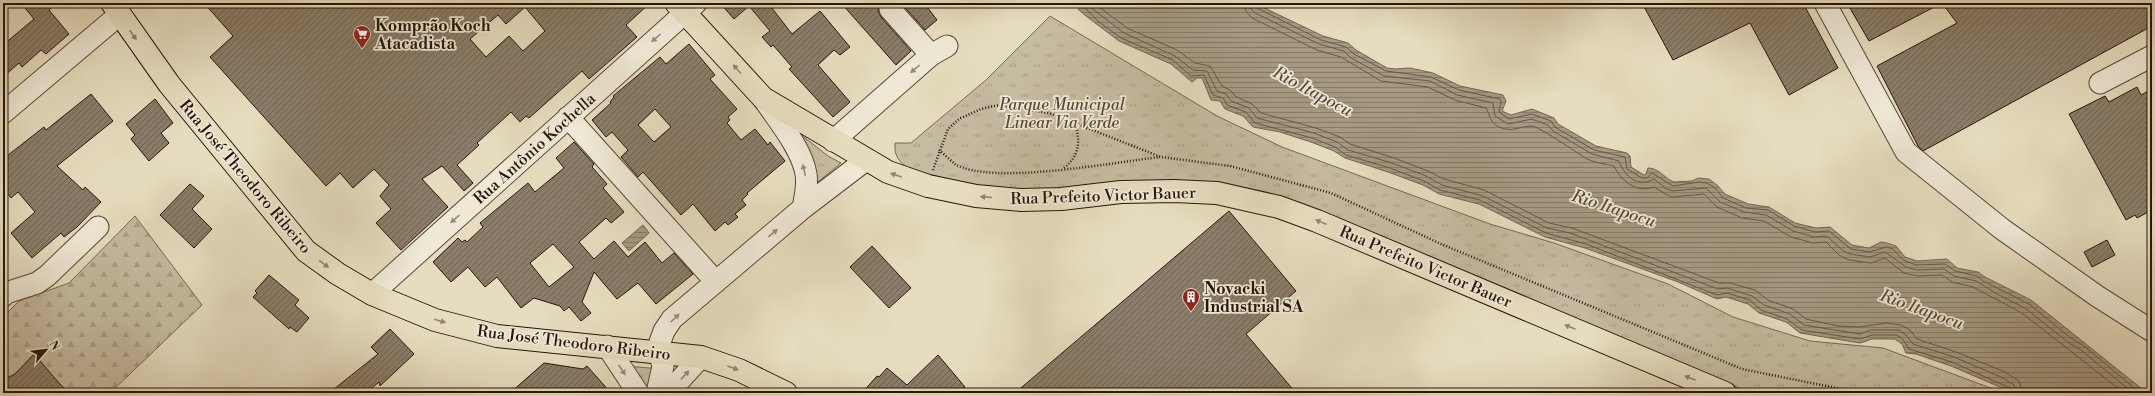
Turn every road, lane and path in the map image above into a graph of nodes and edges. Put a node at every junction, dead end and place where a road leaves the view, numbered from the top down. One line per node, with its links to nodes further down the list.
1 (1825, 3): 21 (street)
2 (686, 6): 7 (main road, Rua Prefeito Victor Bauer, one-way to 2); 9 (street, Rua Antônio Kochella, one-way to 9)
3 (115, 9): 8 (street); 20 (main road, Rua José Theodoro Ribeiro, one-way to 20)
4 (890, 9): 11 (street, one-way to 11)
5 (2152, 56): 6 (street)
6 (2100, 84)
7 (763, 98): 11 (main road, Rua Prefeito Victor Bauer); 16 (street, one-way to 7)
8 (3, 113)
9 (568, 117): 18 (street); 20 (street, Rua Antônio Kochella, one-way to 20)
10 (1075, 123): 15 (path)
11 (833, 141): 14 (main road, Rua Prefeito Victor Bauer)
12 (939, 150): 15 (path)
13 (1160, 157): 15 (path)
14 (866, 160): 16 (street); 29 (main road, Rua Prefeito Victor Bauer, one-way to 14)
15 (1063, 168)
16 (803, 208): 18 (street, one-way to 16)
17 (98, 227): 19 (street)
18 (716, 282): 23 (street, one-way to 18)
19 (4, 288)
20 (372, 294): 22 (main road, Rua José Theodoro Ribeiro, one-way to 22)
21 (2152, 331)
22 (607, 346): 23 (main road, Rua José Theodoro Ribeiro); 25 (street, one-way to 25)
23 (659, 352): 24 (main road, Rua José Theodoro Ribeiro); 26 (street)
24 (701, 357): 27 (street, one-way to 24); 28 (main road, Rua José Theodoro Ribeiro, one-way to 28)
25 (638, 393)
26 (657, 393)
27 (668, 393)
28 (786, 393)
29 (1725, 393)

